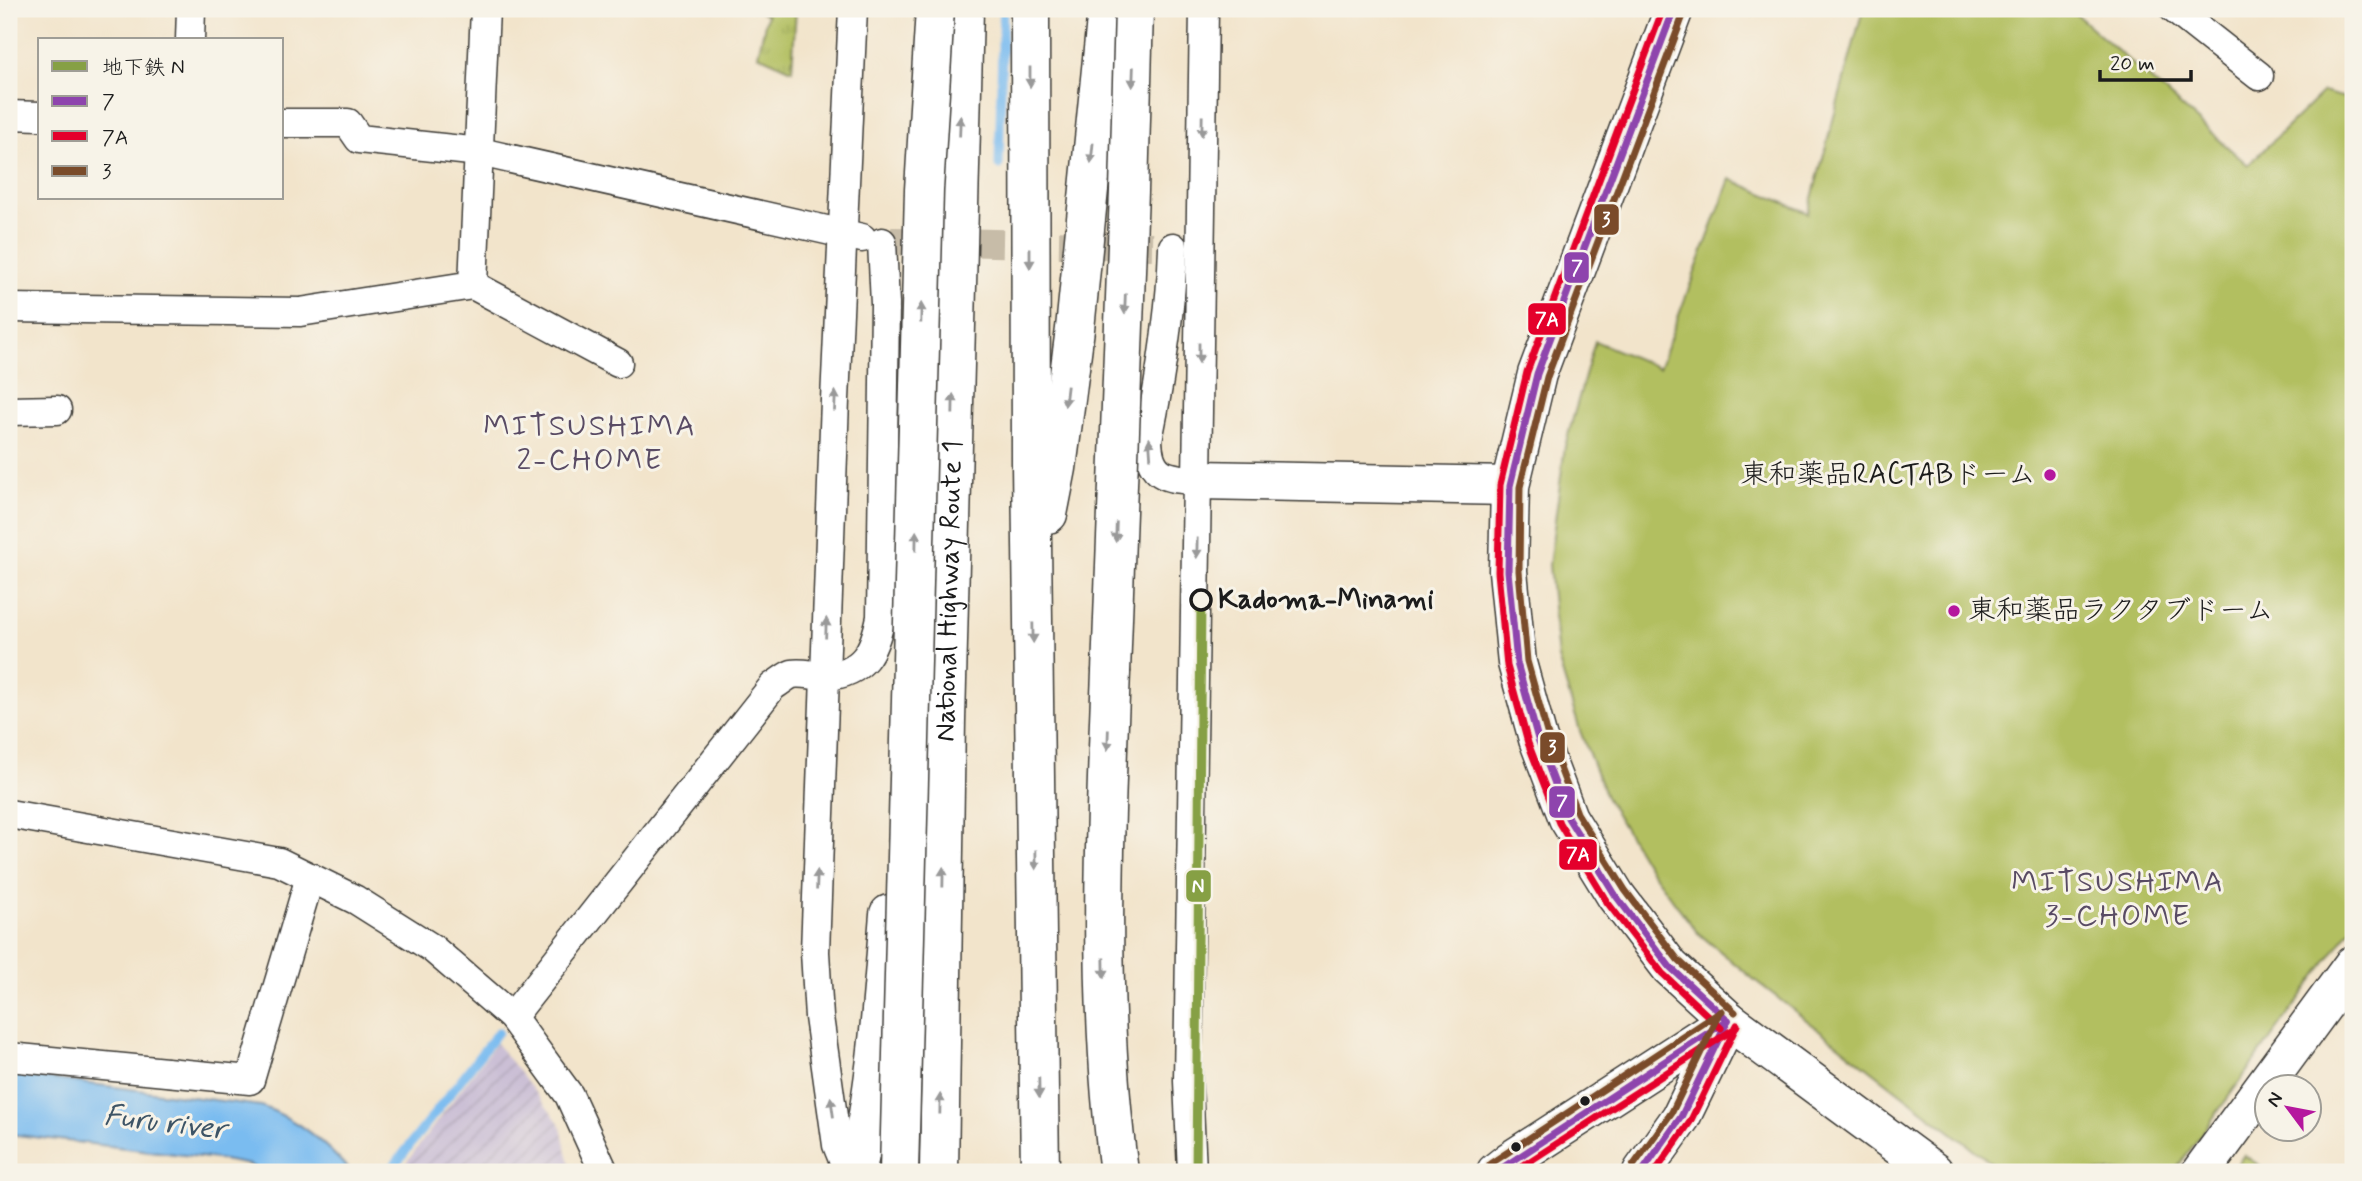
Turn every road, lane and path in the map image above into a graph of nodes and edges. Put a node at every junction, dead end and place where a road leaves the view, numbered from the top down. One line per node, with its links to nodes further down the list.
1 (191, 9): 13 (street)
2 (485, 9): 18 (street)
3 (853, 9): 19 (street)
4 (915, 9): 22 (main road)
5 (935, 9): 29 (main road, one-way to 5, bridge)
6 (964, 9): 22 (main road, National Highway Route 1, one-way to 6)
7 (1030, 9): 30 (main road, one-way to 30)
8 (1134, 9): 45 (main road, one-way to 45, bridge)
9 (1204, 9): 20 (street, one-way to 20)
10 (1674, 9): 28 (main road)
11 (2174, 9): 14 (street)
12 (1106, 23): 30 (main road, one-way to 30)
13 (190, 38)
14 (2259, 76)
15 (9, 114): 16 (street)
16 (38, 116)
17 (284, 123): 18 (street)
18 (480, 152): 19 (street); 21 (street)
19 (844, 235): 31 (street, one-way to 19); 31 (street)
20 (1175, 247): 27 (street, one-way to 27); 27 (street, one-way to 20)
21 (472, 285): 23 (street); 24 (street)
22 (955, 293): 43 (main road, National Highway Route 1, one-way to 22)
23 (9, 308)
24 (618, 363)
25 (57, 410): 26 (street)
26 (9, 411)
27 (1198, 480): 28 (main road); 46 (street, one-way to 46)
28 (1510, 486): 36 (main road)
29 (915, 585): 38 (main road, bridge); 42 (main road, bridge)
30 (1032, 588): 44 (main road, one-way to 44)
31 (825, 676): 35 (street); 38 (street, one-way to 31)
32 (9, 814): 33 (street)
33 (310, 877): 35 (street); 37 (street)
34 (2353, 965): 50 (main road)
35 (512, 1017): 39 (street)
36 (1728, 1020): 47 (main road); 48 (main road); 49 (main road)
37 (9, 1057)
38 (847, 1159): 40 (street); 41 (street)
39 (604, 1172)
40 (822, 1172)
41 (848, 1172)
42 (899, 1172)
43 (939, 1172)
44 (1040, 1172)
45 (1119, 1172)
46 (1192, 1172)
47 (1496, 1172)
48 (1642, 1172)
49 (1934, 1172)
50 (2201, 1172)

